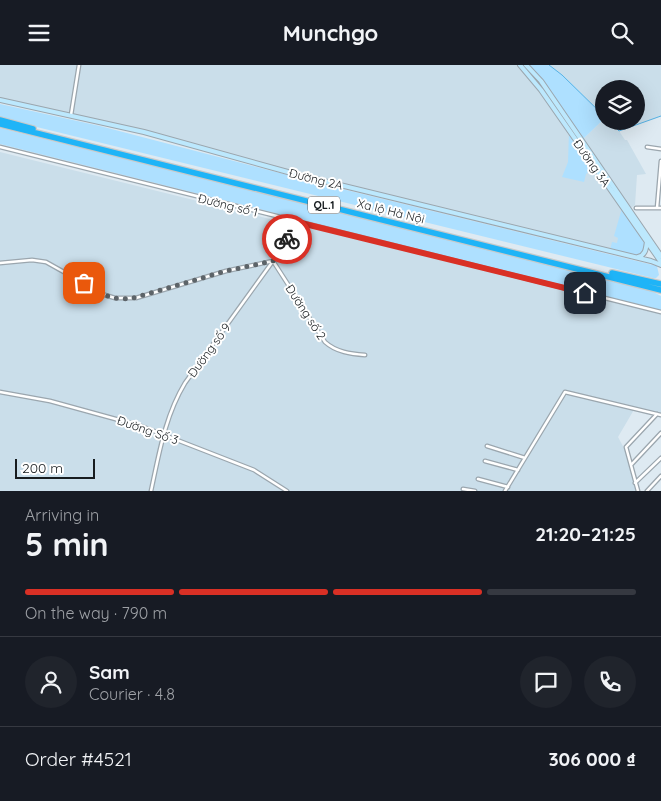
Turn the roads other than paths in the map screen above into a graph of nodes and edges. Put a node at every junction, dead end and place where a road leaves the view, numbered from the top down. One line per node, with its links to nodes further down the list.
1 (79, 65): 5 (street)
2 (520, 65): 8 (street, Đường 3A)
3 (526, 65): 8 (street, Đường 3A)
4 (0, 100): 5 (street, Đường 2A)
5 (72, 115): 19 (street, Đường 2A)
6 (0, 120): 23 (highway, Xa lộ Hà Nội / QL.1)
7 (0, 125): 23 (highway, Xa lộ Hà Nội / QL.1)
8 (577, 137): 17 (street, Đường 3A); 18 (street, Đường 3A)
9 (0, 147): 16 (street, Đường số 1)
10 (648, 147): 11 (street)
11 (661, 149)
12 (661, 161): 14 (street)
13 (636, 208): 14 (street)
14 (657, 208): 15 (street)
15 (661, 208)
16 (297, 222): 20 (street, Đường số 9); 24 (street, Đường số 1)
17 (647, 241): 19 (street); 22 (street, Đường 3A)
18 (661, 256)
19 (633, 257): 22 (street, Đường 2A)
20 (273, 261): 21 (street); 25 (street, Đường số 2); 30 (street, Đường số 9)
21 (0, 263)
22 (661, 263)
23 (661, 284)
24 (661, 312)
25 (365, 355)
26 (0, 392): 30 (street, Đường Số 3)
27 (656, 414): 28 (street); 32 (street); 35 (street)
28 (661, 415)
29 (661, 433): 35 (street)
30 (164, 434): 42 (street, Đường số 9); 43 (street, Đường Số 3)
31 (487, 447): 32 (street)
32 (525, 457): 36 (street)
33 (661, 458): 39 (street)
34 (485, 461): 36 (street)
35 (631, 465): 39 (street)
36 (518, 470): 40 (street)
37 (661, 476): 47 (street)
38 (478, 479): 40 (street)
39 (636, 483): 46 (street)
40 (508, 487): 45 (street)
41 (463, 489): 44 (street)
42 (151, 491)
43 (287, 491)
44 (475, 491)
45 (505, 491)
46 (638, 491)
47 (647, 491)

